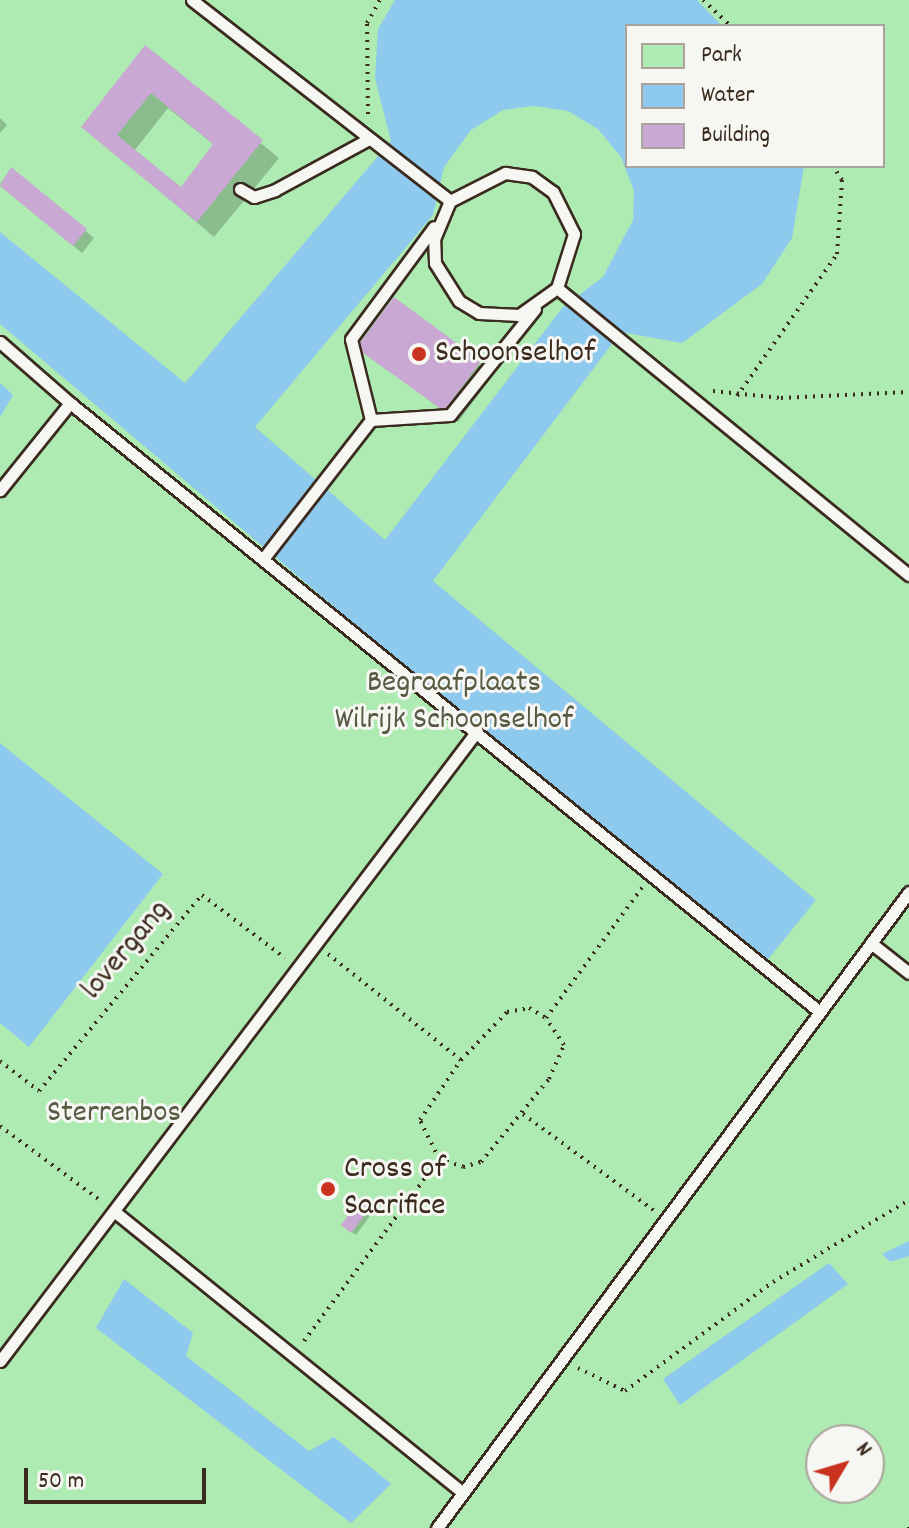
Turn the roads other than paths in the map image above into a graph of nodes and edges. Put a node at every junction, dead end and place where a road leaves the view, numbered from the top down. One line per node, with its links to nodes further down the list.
1 (192, 0): 2 (lane)
2 (369, 139): 3 (lane); 4 (lane)
3 (240, 189)
4 (450, 201): 5 (lane); 6 (lane)
5 (440, 218): 7 (lane); 10 (lane)
6 (557, 288): 7 (lane); 13 (lane)
7 (539, 304): 10 (lane)
8 (0, 342): 9 (lane)
9 (70, 403): 11 (lane); 12 (lane)
10 (371, 420): 12 (lane)
11 (0, 490)
12 (263, 559): 14 (lane)
13 (909, 575)
14 (477, 731): 18 (lane); 19 (lane)
15 (909, 892): 16 (lane)
16 (871, 943): 17 (lane); 18 (lane)
17 (909, 973)
18 (820, 1012): 21 (lane)
19 (115, 1212): 20 (lane); 21 (lane)
20 (0, 1361)
21 (463, 1493): 22 (lane)
22 (437, 1528)

